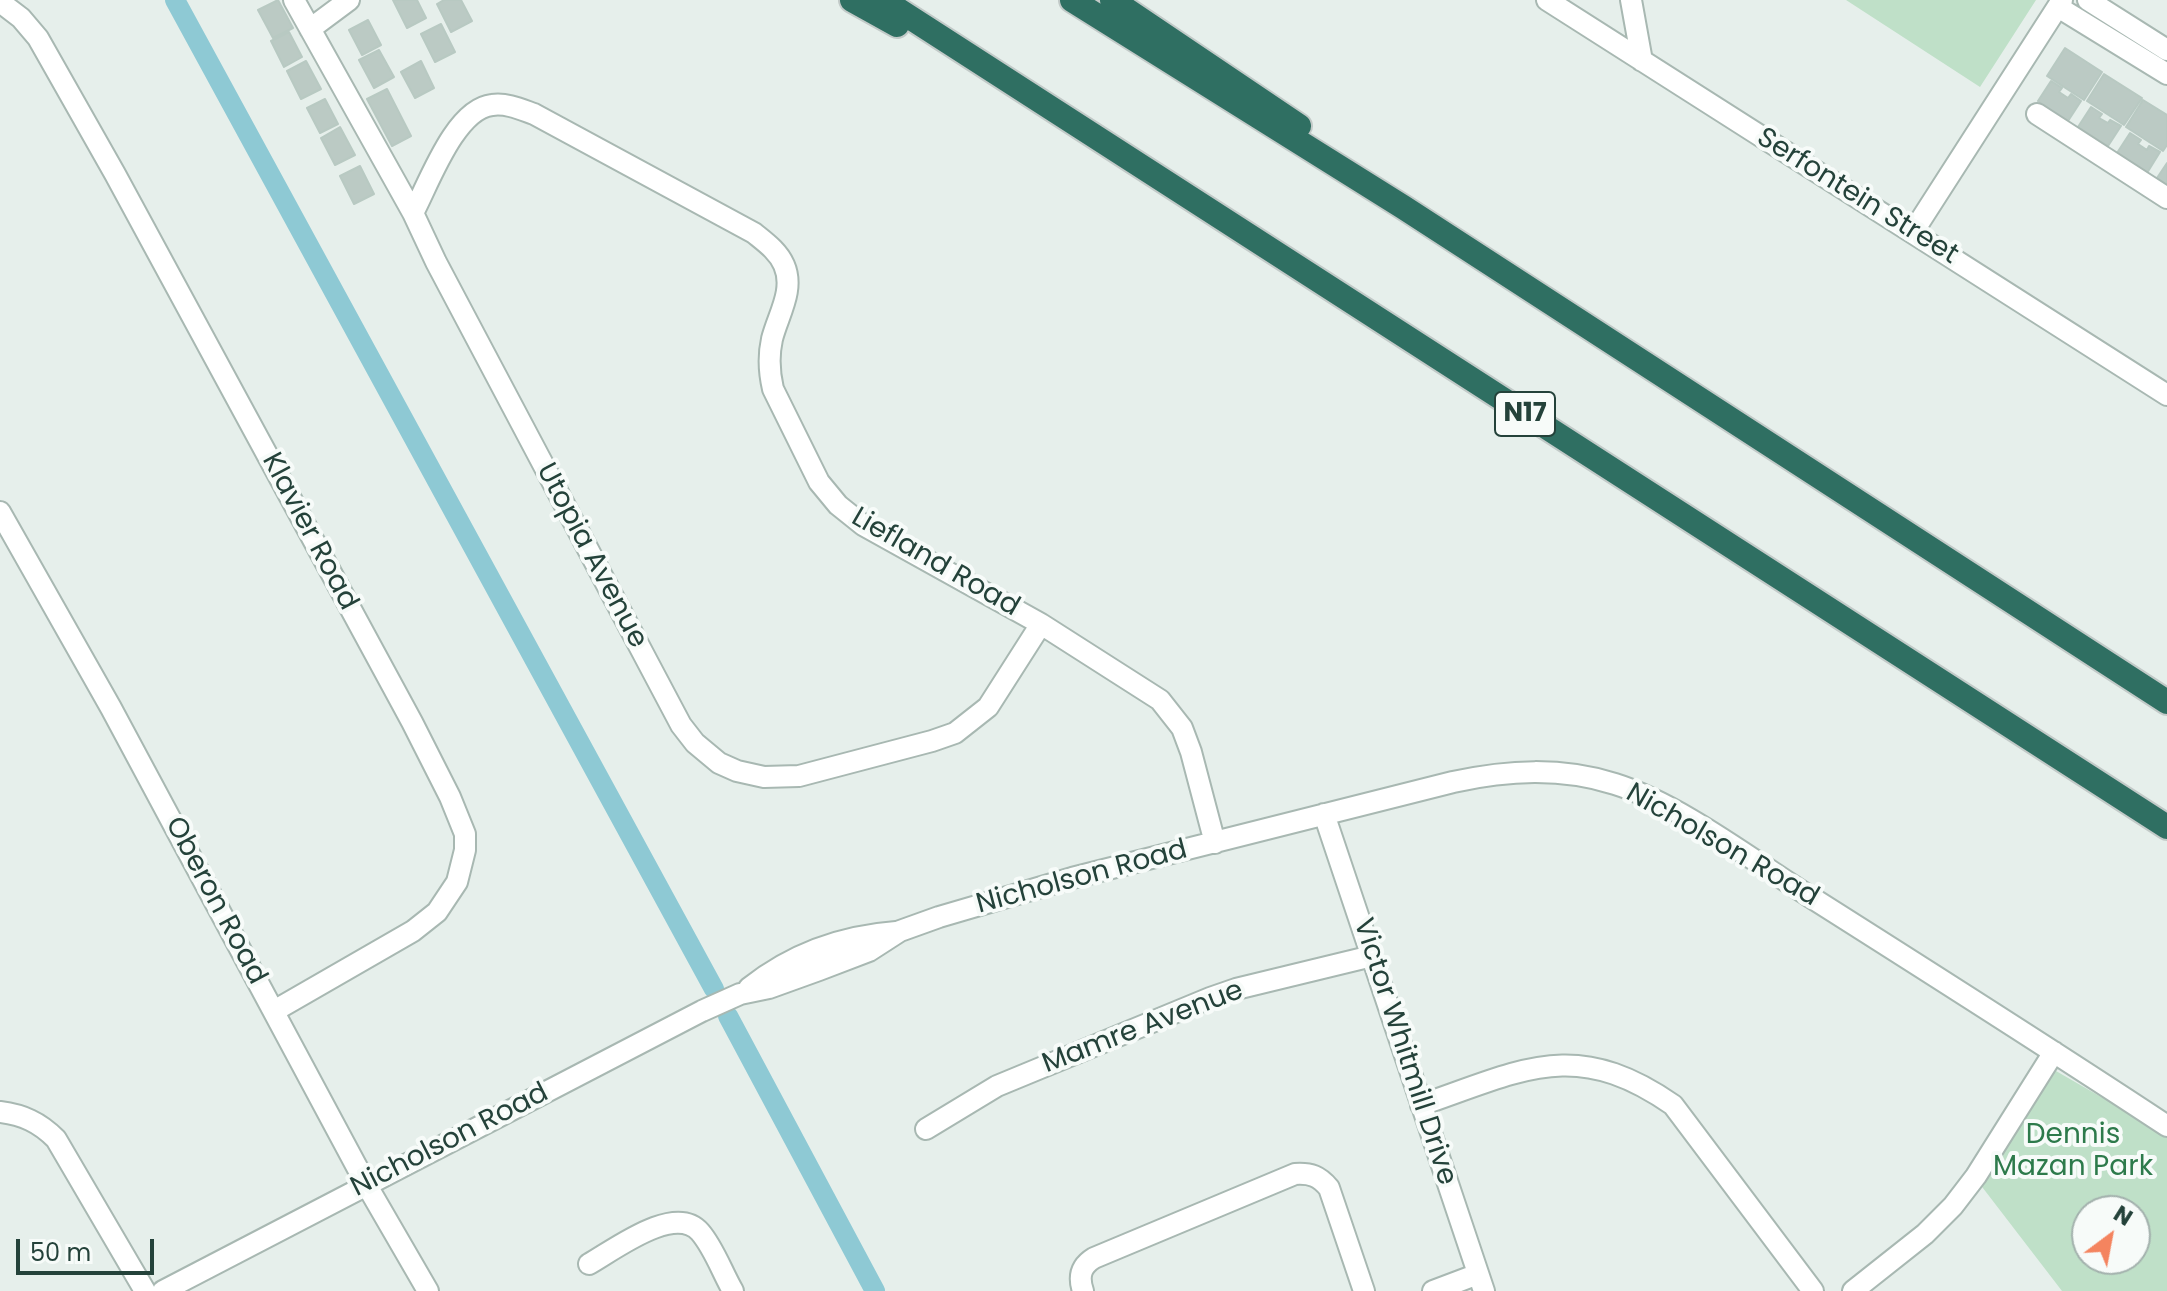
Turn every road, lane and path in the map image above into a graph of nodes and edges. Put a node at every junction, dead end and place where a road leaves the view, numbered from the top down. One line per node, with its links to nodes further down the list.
1 (294, 0): 12 (street, Utopia Avenue)
2 (349, 0): 12 (street)
3 (852, 0): 16 (highway)
4 (883, 0): 16 (highway, N17)
5 (1072, 0): 19 (highway)
6 (1112, 0): 19 (highway)
7 (1547, 0): 14 (street, Serfontein Street)
8 (1631, 0): 14 (street)
9 (2088, 0): 13 (street)
10 (0, 2): 31 (street, Klavier Road)
11 (2060, 4): 15 (street); 21 (street)
12 (310, 29): 20 (street, Utopia Avenue)
13 (2167, 50)
14 (1642, 61): 21 (street, Serfontein Street)
15 (2166, 72)
16 (1047, 106): 28 (highway, N17)
17 (2037, 114): 18 (street)
18 (2167, 198)
19 (1403, 207): 26 (highway)
20 (413, 213): 25 (street, Liefland Road); 25 (street, Utopia Avenue)
21 (1913, 232): 22 (street, Serfontein Street)
22 (2167, 395)
23 (0, 512): 24 (street, Oberon Road)
24 (6, 538): 31 (street, Oberon Road)
25 (1041, 624): 29 (street, Liefland Road)
26 (2167, 702)
27 (1324, 814): 29 (street, Nicholson Road); 30 (street, Victor Whitmill Drive); 32 (street, Nicholson Road)
28 (2167, 827)
29 (1215, 843): 37 (street, Nicholson Road)
30 (1372, 956): 33 (street, Victor Whitmill Drive); 36 (street, Mamre Avenue)
31 (274, 1011): 37 (street, Oberon Road)
32 (2054, 1052): 35 (street, Nicholson Road); 48 (street)
33 (1421, 1105): 39 (street, Victor Whitmill Drive); 47 (street)
34 (0, 1112): 40 (street)
35 (2167, 1126)
36 (926, 1129)
37 (366, 1184): 41 (street, Nicholson Road); 42 (street, Oberon Road)
38 (589, 1264): 43 (street)
39 (1481, 1282): 46 (street)
40 (145, 1291)
41 (163, 1291)
42 (428, 1291)
43 (733, 1291)
44 (1083, 1291): 45 (street)
45 (1364, 1291)
46 (1433, 1291)
47 (1813, 1291)
48 (1853, 1291)

